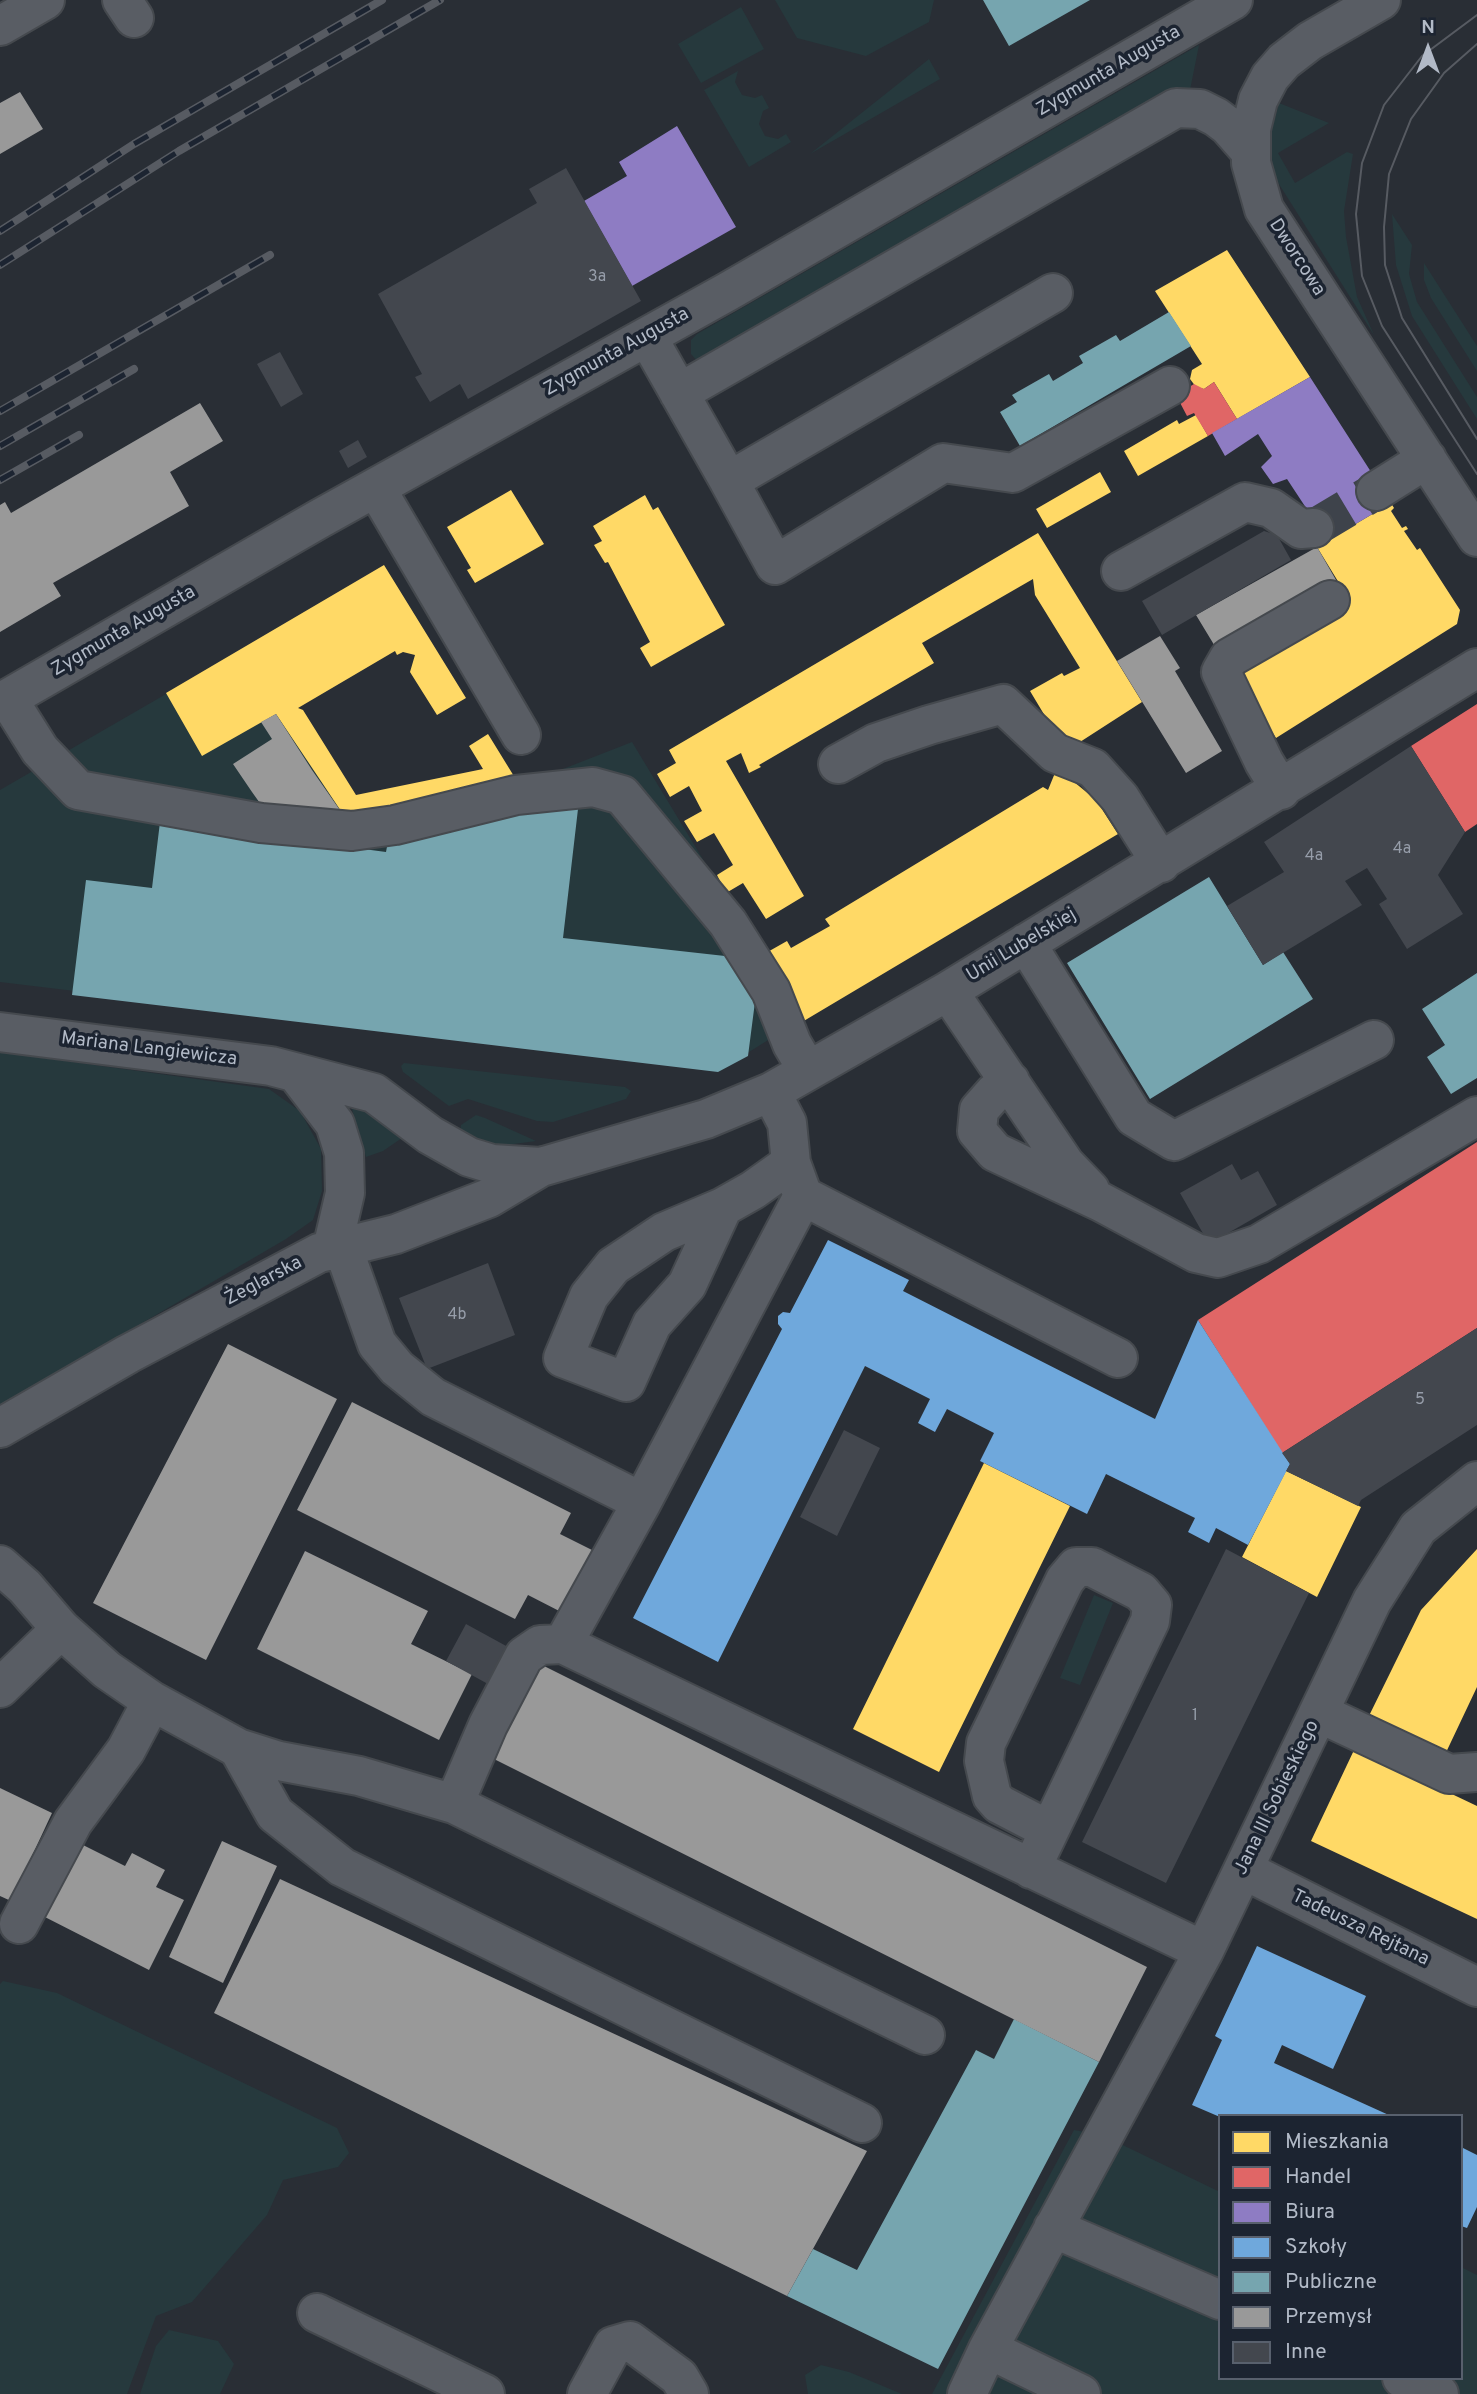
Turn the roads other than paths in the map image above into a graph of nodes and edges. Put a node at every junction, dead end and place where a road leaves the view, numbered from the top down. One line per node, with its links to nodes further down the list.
1 (45, 0): 4 (street)
2 (1233, 0): 7 (street, Zygmunta Augusta)
3 (1381, 0): 5 (street, Dworcowa)
4 (0, 26)
5 (1249, 150): 9 (street); 10 (street, Dworcowa)
6 (1053, 293): 11 (street)
7 (648, 338): 9 (street); 12 (street, Zygmunta Augusta)
8 (1170, 386): 11 (street)
9 (679, 393): 11 (street)
10 (1427, 459): 13 (street); 15 (street, Dworcowa)
11 (729, 481)
12 (376, 488): 19 (street, Zygmunta Augusta); 20 (street)
13 (1376, 491)
14 (1314, 528): 16 (street)
15 (1477, 537)
16 (1121, 571)
17 (1330, 600): 22 (street)
18 (1477, 668): 22 (street, Unii Lubelskiej)
19 (4, 701): 28 (street)
20 (521, 735)
21 (838, 764): 23 (street)
22 (1280, 790): 23 (street, Unii Lubelskiej)
23 (1161, 863): 24 (street, Unii Lubelskiej)
24 (1026, 943): 25 (street, Unii Lubelskiej); 27 (street)
25 (948, 991): 28 (street, Unii Lubelskiej); 30 (street)
26 (0, 1032): 29 (street, Mariana Langiewicza)
27 (1374, 1040)
28 (808, 1071): 31 (street, Unii Lubelskiej)
29 (296, 1073): 33 (street, Mariana Langiewicza); 37 (street)
30 (1010, 1082): 35 (street); 35 (street)
31 (771, 1091): 33 (street, Unii Lubelskiej); 34 (street)
32 (1477, 1116): 35 (street)
33 (541, 1167): 37 (street, Żeglarska)
34 (797, 1180): 36 (street); 38 (street); 41 (street)
35 (1101, 1202)
36 (723, 1207): 36 (street)
37 (337, 1247): 39 (street, Żeglarska); 41 (street)
38 (1118, 1357)
39 (0, 1428)
40 (1477, 1481): 47 (street, Jana III Sobieskiego)
41 (642, 1502): 44 (street)
42 (0, 1565): 43 (street)
43 (61, 1629): 45 (street); 46 (street)
44 (564, 1644): 50 (street); 52 (street)
45 (0, 1688)
46 (152, 1701): 48 (street); 54 (street)
47 (1319, 1713): 49 (street); 53 (street, Jana III Sobieskiego)
48 (238, 1748): 50 (street); 58 (street)
49 (1477, 1772)
50 (454, 1804): 57 (street)
51 (1049, 1830): 51 (street); 52 (street)
52 (1031, 1869): 55 (street)
53 (1244, 1870): 55 (street, Jana III Sobieskiego); 56 (street, Tadeusza Rejtana)
54 (19, 1924)
55 (1204, 1951): 59 (street, Jana III Sobieskiego)
56 (1477, 1987)
57 (925, 2035)
58 (862, 2123)
59 (1052, 2228): 60 (street); 62 (street, Jana III Sobieskiego)
60 (1218, 2299)
61 (317, 2313): 64 (street)
62 (988, 2349): 67 (street, Jana III Sobieskiego); 68 (street)
63 (1407, 2380): 69 (street)
64 (485, 2394)
65 (587, 2394): 66 (street)
66 (689, 2394)
67 (967, 2394)
68 (1081, 2394)
69 (1439, 2394)

